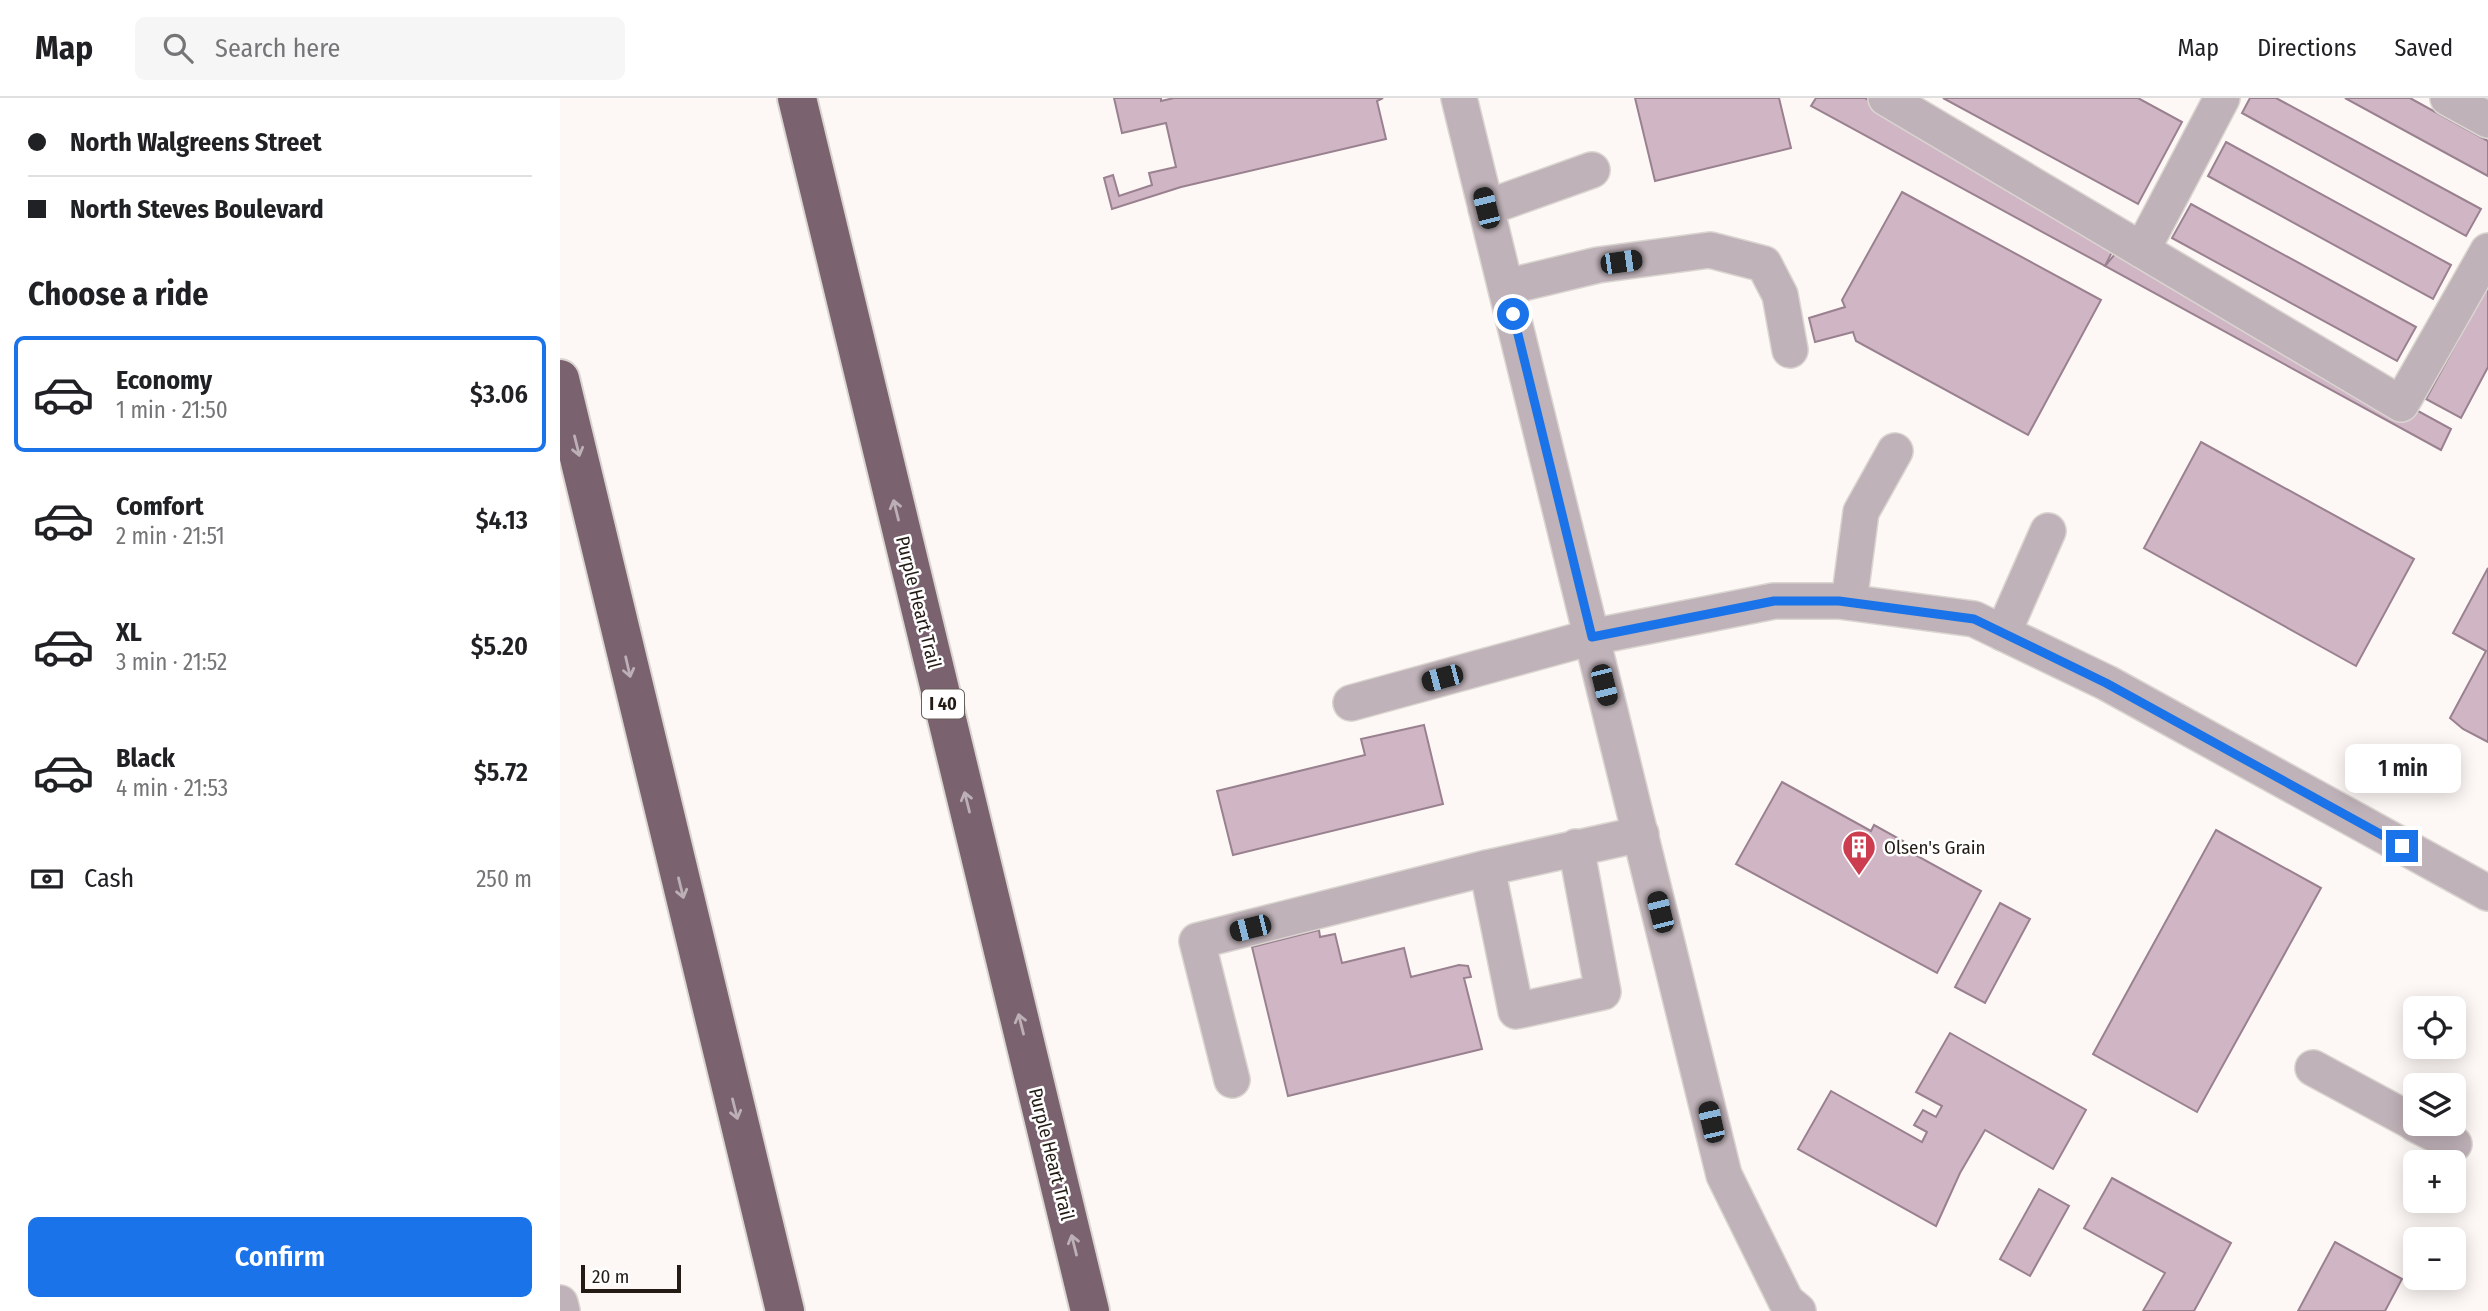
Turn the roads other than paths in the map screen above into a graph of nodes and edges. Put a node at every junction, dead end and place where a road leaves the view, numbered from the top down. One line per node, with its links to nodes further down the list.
1 (797, 98): 32 (highway, Purple Heart Trail / I 40, one-way to 1)
2 (1459, 98): 8 (street)
3 (1886, 98): 9 (street)
4 (2222, 98): 9 (street)
5 (2448, 98): 6 (street)
6 (2488, 120)
7 (1592, 170): 8 (street)
8 (1486, 208): 11 (street)
9 (2142, 250): 10 (street)
10 (2488, 251)
11 (1506, 288): 12 (street); 18 (street)
12 (1790, 350)
13 (560, 379): 31 (highway, one-way to 31)
14 (1895, 451): 16 (street)
15 (2048, 531): 17 (street)
16 (1849, 602): 17 (street); 18 (street)
17 (2003, 633): 23 (street)
18 (1592, 637): 19 (street); 20 (street)
19 (1351, 703)
20 (1641, 834): 21 (street); 33 (street)
21 (1576, 847): 22 (street); 22 (street)
22 (1487, 869): 25 (street)
23 (2488, 893)
24 (2313, 1068): 26 (street)
25 (1232, 1080)
26 (2403, 1117)
27 (2438, 1136): 28 (street)
28 (2454, 1144)
29 (560, 1303): 30 (street)
30 (562, 1311)
31 (785, 1311)
32 (1090, 1311)
33 (1798, 1311)

